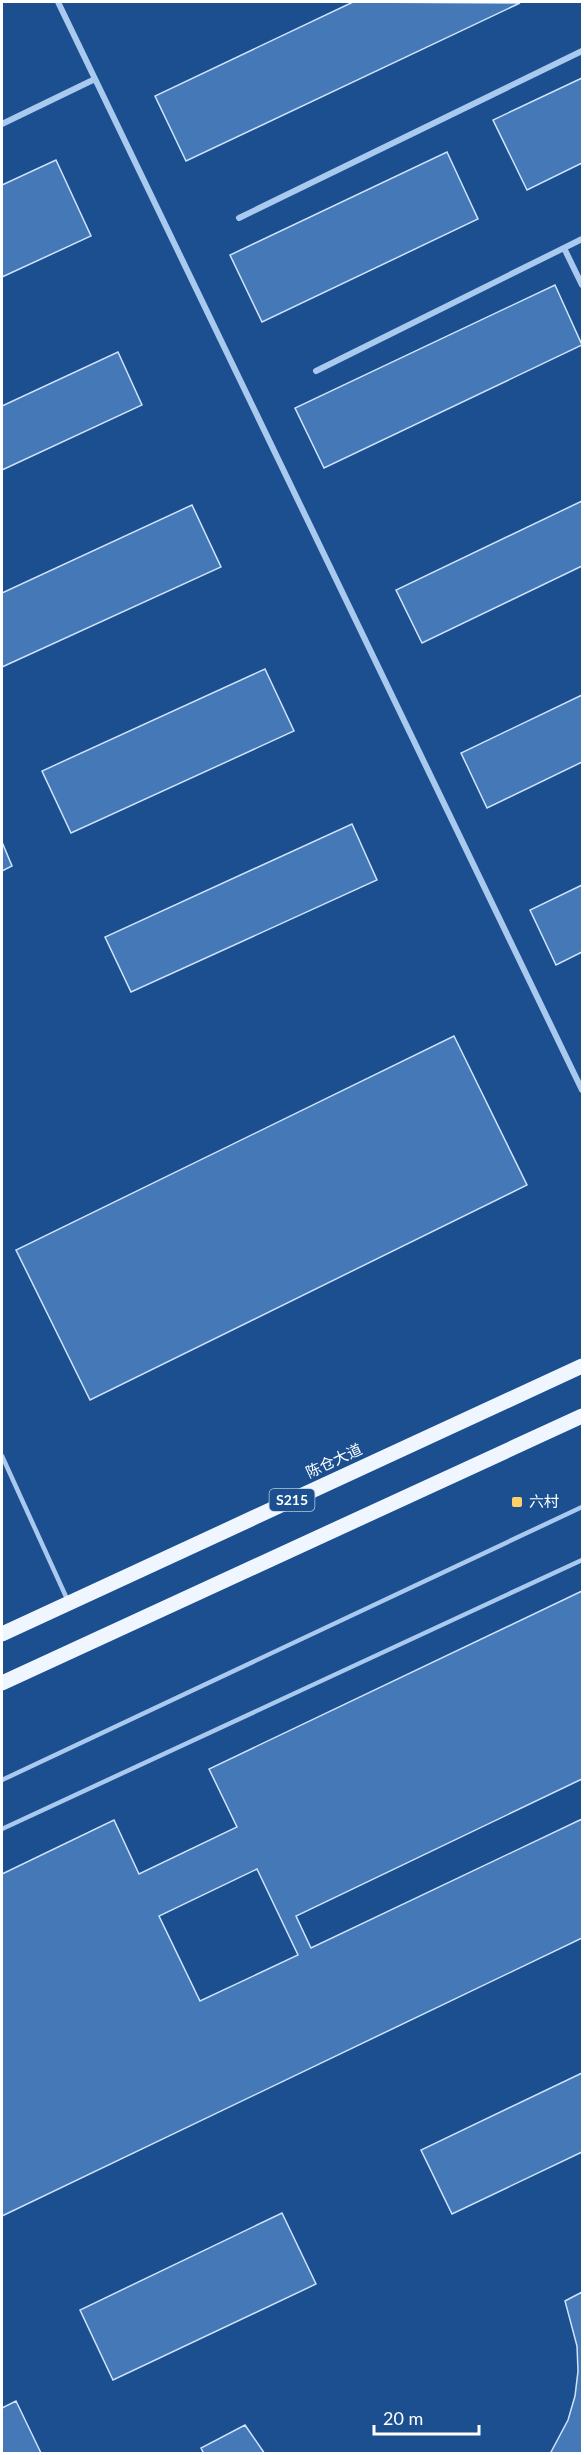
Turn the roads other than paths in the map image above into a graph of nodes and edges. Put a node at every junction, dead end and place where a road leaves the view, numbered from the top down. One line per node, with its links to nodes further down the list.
1 (58, 2): 3 (street)
2 (582, 51): 5 (street)
3 (95, 79): 4 (street); 10 (street)
4 (2, 124)
5 (239, 218)
6 (582, 239): 7 (street)
7 (564, 248): 8 (street); 9 (street)
8 (582, 285)
9 (316, 371)
10 (582, 1089)
11 (582, 1366): 16 (main road, 陈仓大道 / S215)
12 (582, 1416): 18 (main road)
13 (2, 1456): 16 (lane)
14 (582, 1507): 19 (lane)
15 (582, 1560): 20 (lane)
16 (69, 1603): 17 (main road, 陈仓大道 / S215)
17 (2, 1634)
18 (2, 1683)
19 (2, 1780)
20 (2, 1829)

